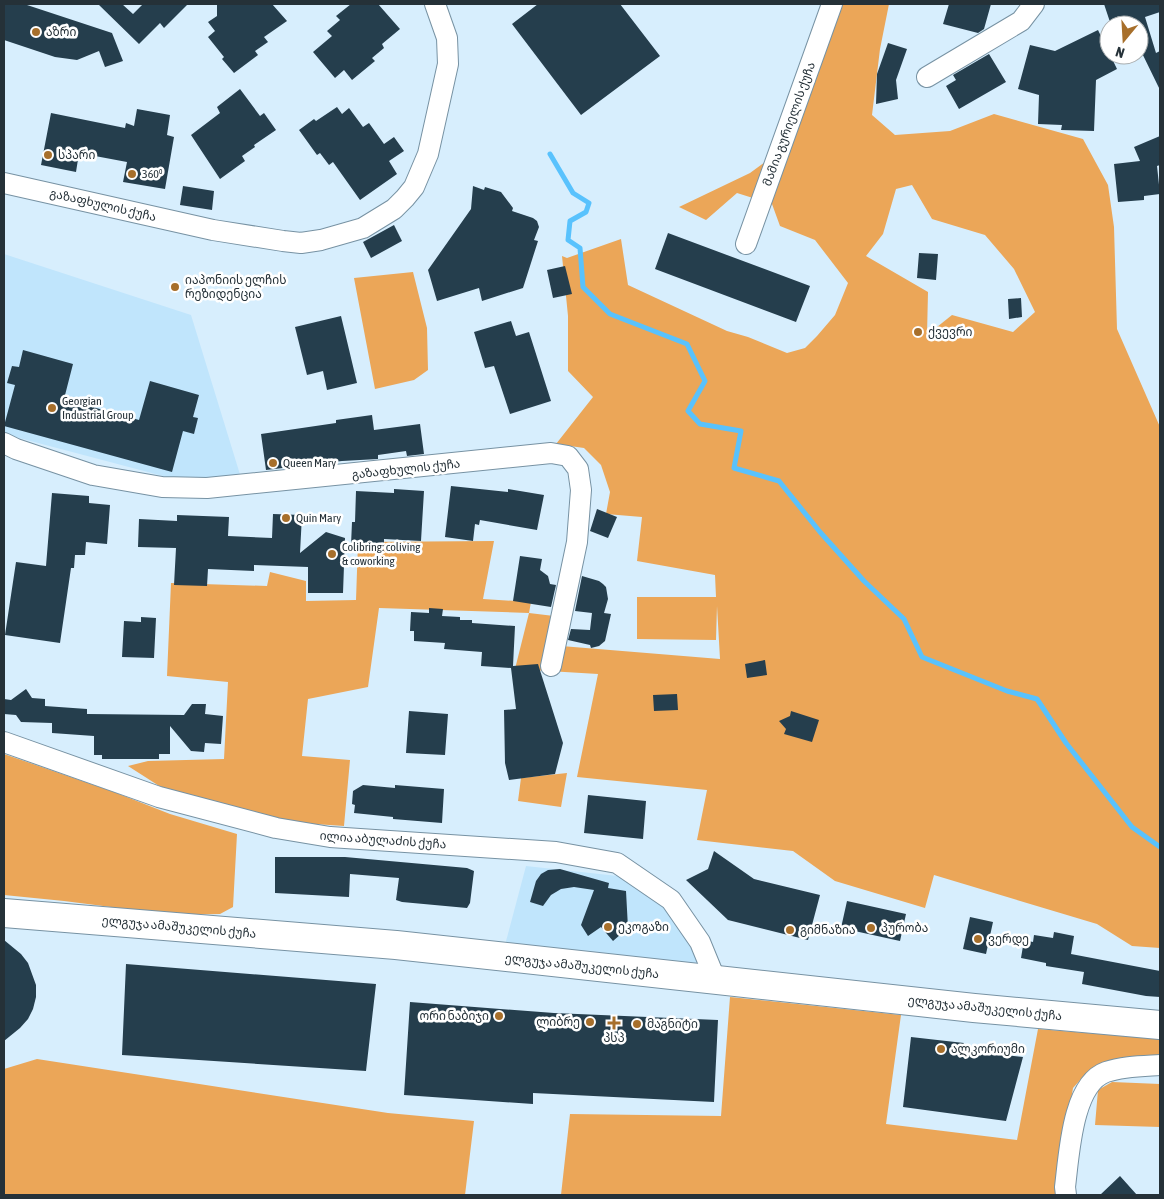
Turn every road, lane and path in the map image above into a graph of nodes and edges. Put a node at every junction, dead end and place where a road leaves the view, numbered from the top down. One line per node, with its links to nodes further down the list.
1 (436, 4): 5 (street, გაზაფხულის ქუჩა)
2 (832, 4): 6 (street, მამია გურიელის ქუჩა)
3 (1034, 4): 4 (street)
4 (927, 77)
5 (4, 183)
6 (746, 244)
7 (4, 443): 8 (street, გაზაფხულის ქუჩა)
8 (551, 666)
9 (4, 742): 11 (street, ილია აბულაძის ქუჩა)
10 (4, 913): 11 (main road, ელგუჯა ამაშუკელის ქუჩა)
11 (716, 981): 12 (main road, ელგუჯა ამაშუკელის ქუჩა)
12 (1160, 1025)
13 (1160, 1065): 14 (street)
14 (1066, 1195)

